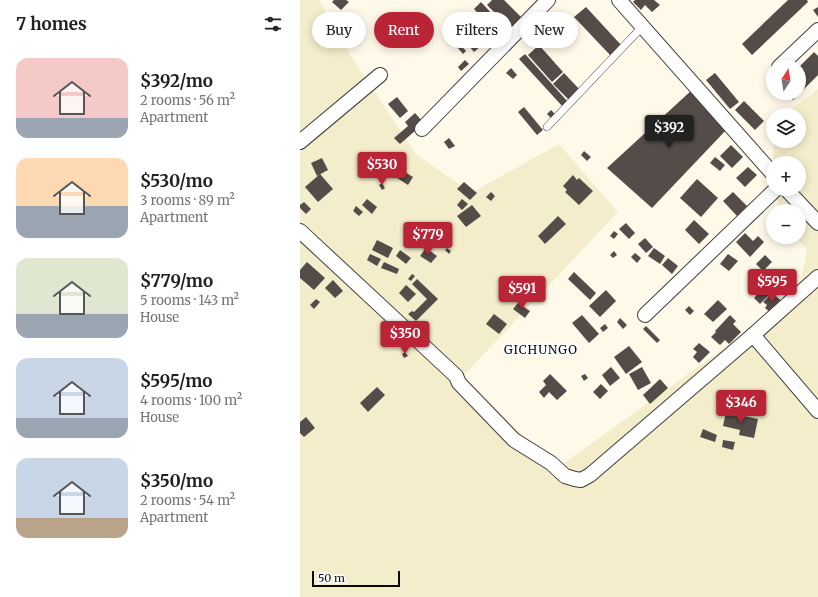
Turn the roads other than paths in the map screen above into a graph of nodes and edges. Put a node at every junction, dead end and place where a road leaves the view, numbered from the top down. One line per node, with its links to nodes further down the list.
1 (548, 0): 8 (street)
2 (619, 0): 3 (street)
3 (642, 27): 7 (lane); 10 (street)
4 (818, 30): 5 (street)
5 (786, 60)
6 (380, 75): 9 (street)
7 (547, 127)
8 (422, 129)
9 (300, 142)
10 (766, 166)
11 (769, 196): 16 (street)
12 (793, 196): 13 (street)
13 (818, 223)
14 (300, 232): 17 (street)
15 (818, 277): 17 (street)
16 (645, 315)
17 (753, 335): 18 (street)
18 (818, 411)

